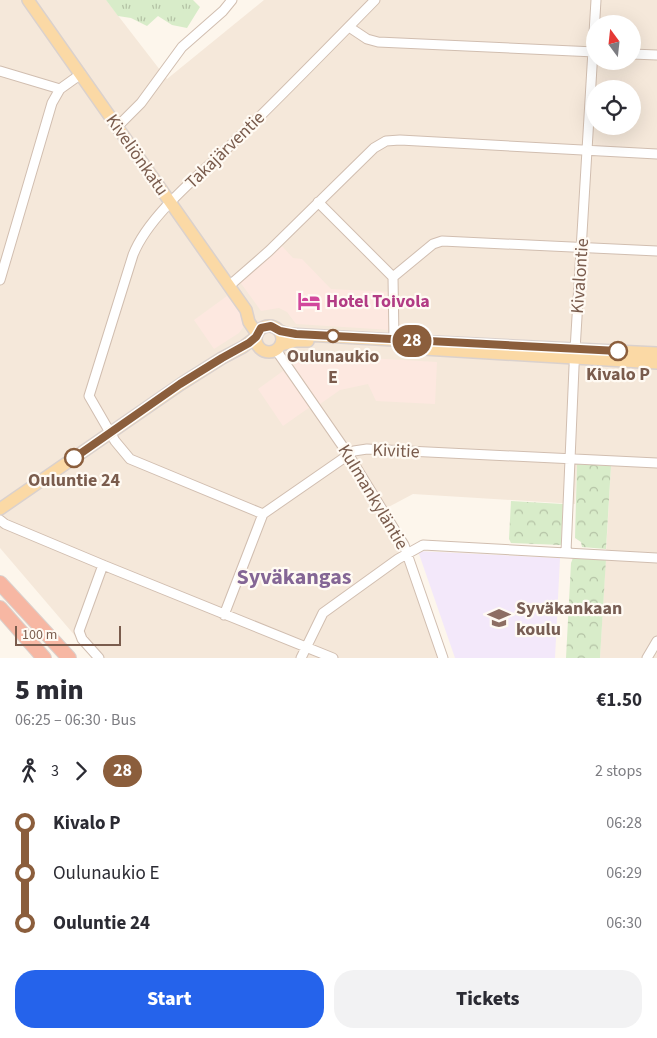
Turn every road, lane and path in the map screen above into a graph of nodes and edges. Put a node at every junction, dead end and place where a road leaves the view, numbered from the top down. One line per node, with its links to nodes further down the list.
1 (28, 0): 12 (main road, Kiveliönkatu)
2 (232, 0): 14 (street)
3 (375, 0): 6 (street, Takajärventie)
4 (596, 0): 5 (street, Kivalontie)
5 (595, 15)
6 (349, 27): 7 (street); 17 (street, Takajärventie)
7 (586, 52)
8 (641, 54): 9 (street)
9 (657, 55)
10 (593, 70): 15 (street, Kivalontie)
11 (0, 71): 13 (street)
12 (80, 74): 13 (street); 14 (main road, Kiveliönkatu)
13 (60, 89): 22 (street)
14 (118, 126): 17 (main road, Kiveliönkatu)
15 (587, 150): 16 (street); 18 (street); 19 (street, Kivalontie)
16 (657, 154)
17 (171, 202): 23 (main road, Kiveliönkatu); 35 (street, Takajärventie)
18 (318, 202): 21 (street); 23 (street)
19 (582, 248): 20 (street); 21 (street); 32 (street, Kivalontie)
20 (657, 251)
21 (393, 277): 28 (street)
22 (0, 280)
23 (229, 286): 24 (main road, Kiveliönkatu)
24 (246, 310): 25 (main road, Kiveliönkatu); 27 (main road, Kiveliönkatu)
25 (266, 326): 26 (main road); 27 (main road)
26 (280, 331): 28 (main road); 29 (main road)
27 (256, 335): 30 (main road); 34 (main road)
28 (394, 340): 32 (main road)
29 (278, 348): 30 (main road); 32 (main road); 36 (street, Kulmankyläntie)
30 (262, 350): 34 (main road)
31 (657, 353): 32 (main road)
32 (575, 354): 33 (main road); 37 (street, Kivalontie)
33 (657, 364)
34 (209, 367): 35 (main road)
35 (110, 433): 39 (main road); 40 (street, Takajärventie)
36 (348, 454): 37 (street, Kivitie); 40 (street, Kivitie); 43 (street, Kulmankyläntie)
37 (570, 458): 38 (street, Kivitie); 42 (street, Kivalontie)
38 (657, 462)
39 (0, 509)
40 (263, 514): 48 (street)
41 (0, 520): 45 (street)
42 (566, 552): 43 (street); 44 (street)
43 (407, 553): 50 (street); 56 (street, Kulmankyläntie)
44 (657, 558)
45 (103, 565): 48 (street); 53 (street)
46 (0, 583): 52 (highway)
47 (0, 608): 51 (highway)
48 (224, 614): 50 (street)
49 (657, 641): 57 (street)
50 (306, 647): 54 (street); 55 (street)
51 (44, 658)
52 (68, 658)
53 (99, 658)
54 (301, 658)
55 (333, 658)
56 (443, 658)
57 (647, 658)

